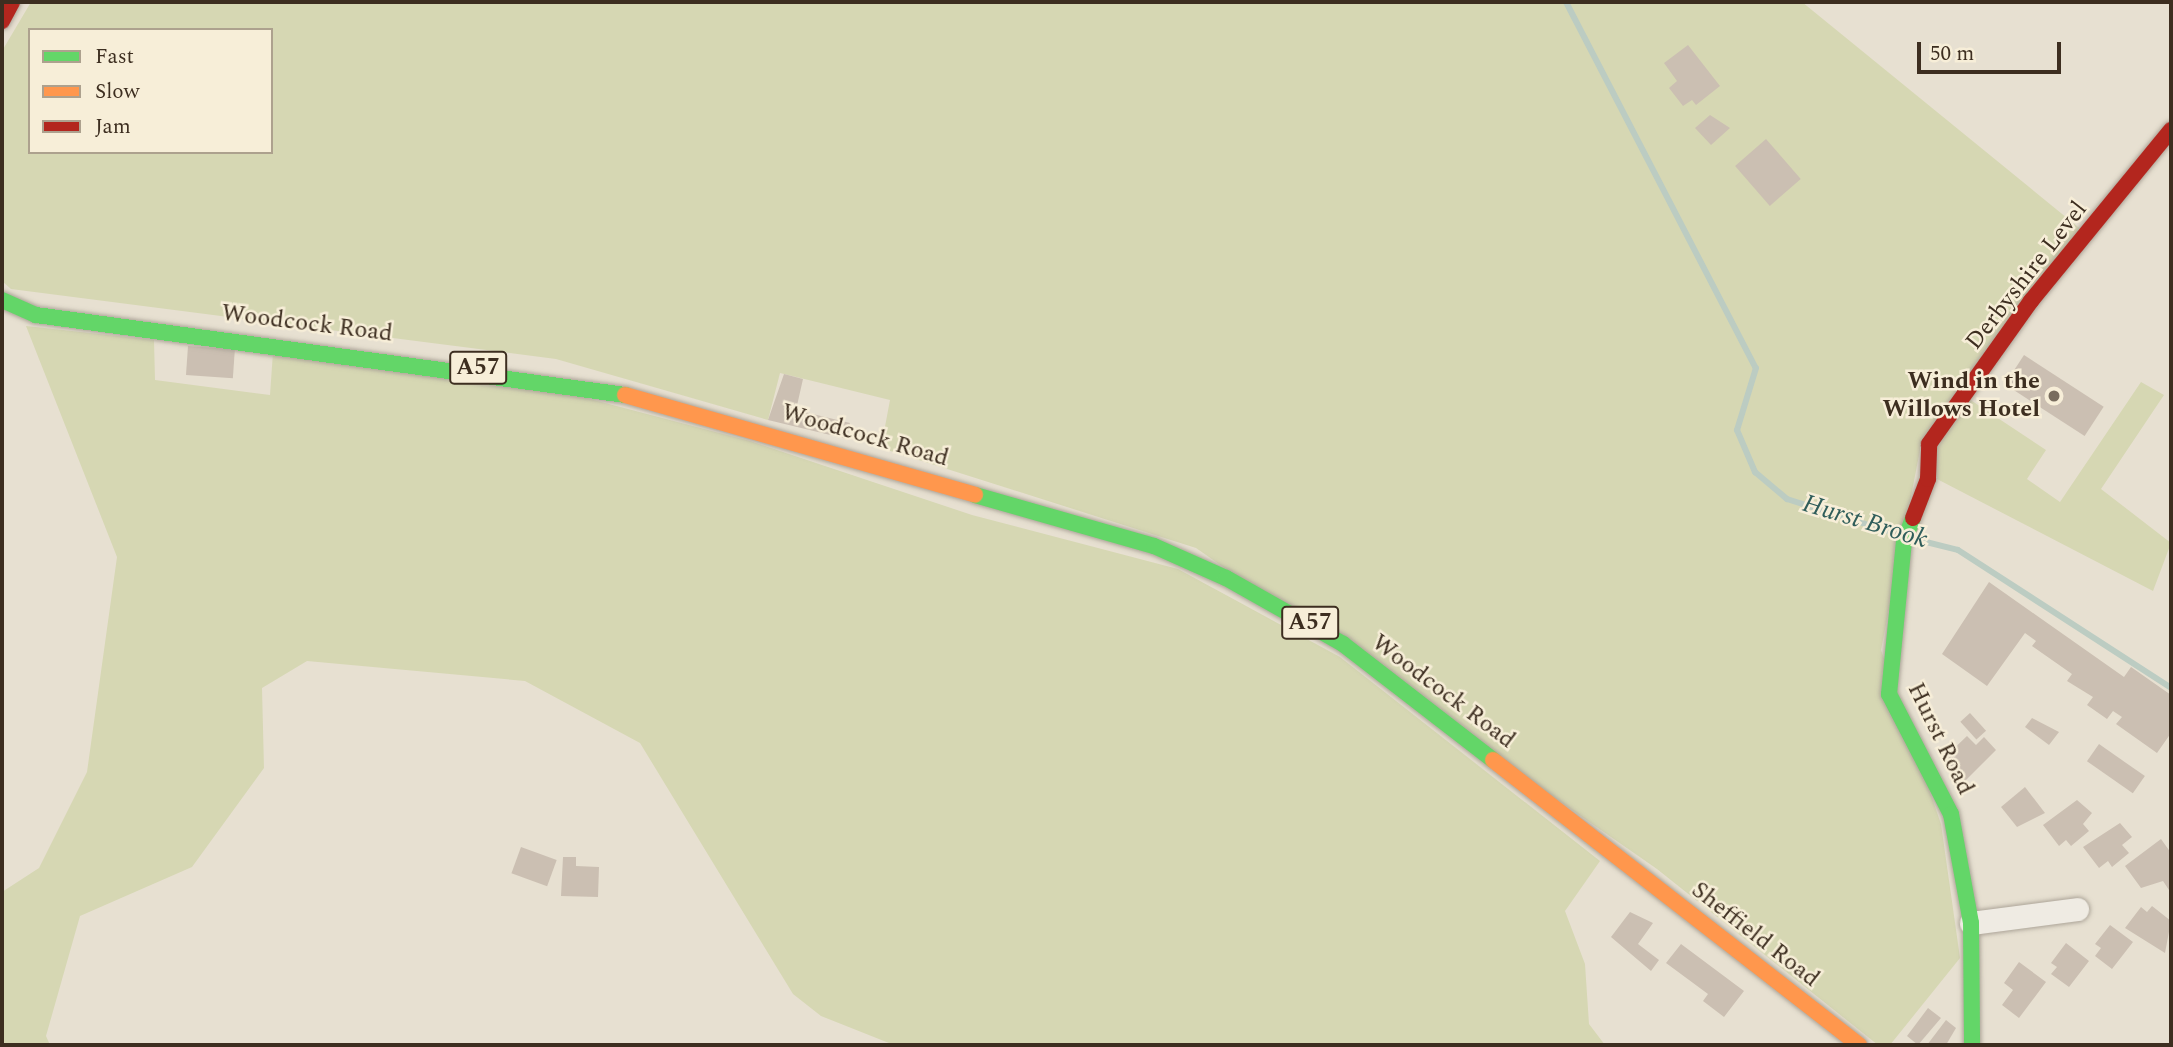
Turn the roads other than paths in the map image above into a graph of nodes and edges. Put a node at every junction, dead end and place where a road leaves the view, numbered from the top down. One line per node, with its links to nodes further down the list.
1 (12, 2): 2 (main road)
2 (2, 21)
3 (2171, 130): 5 (main road, Derbyshire Level)
4 (2, 300): 6 (main road, Woodcock Road / A57)
5 (1920, 503): 8 (main road, Hurst Road)
6 (1623, 860): 9 (main road, Sheffield Road / A57)
7 (2077, 909): 8 (street)
8 (1971, 923): 10 (main road, Hurst Road)
9 (1859, 1045)
10 (1972, 1045)

